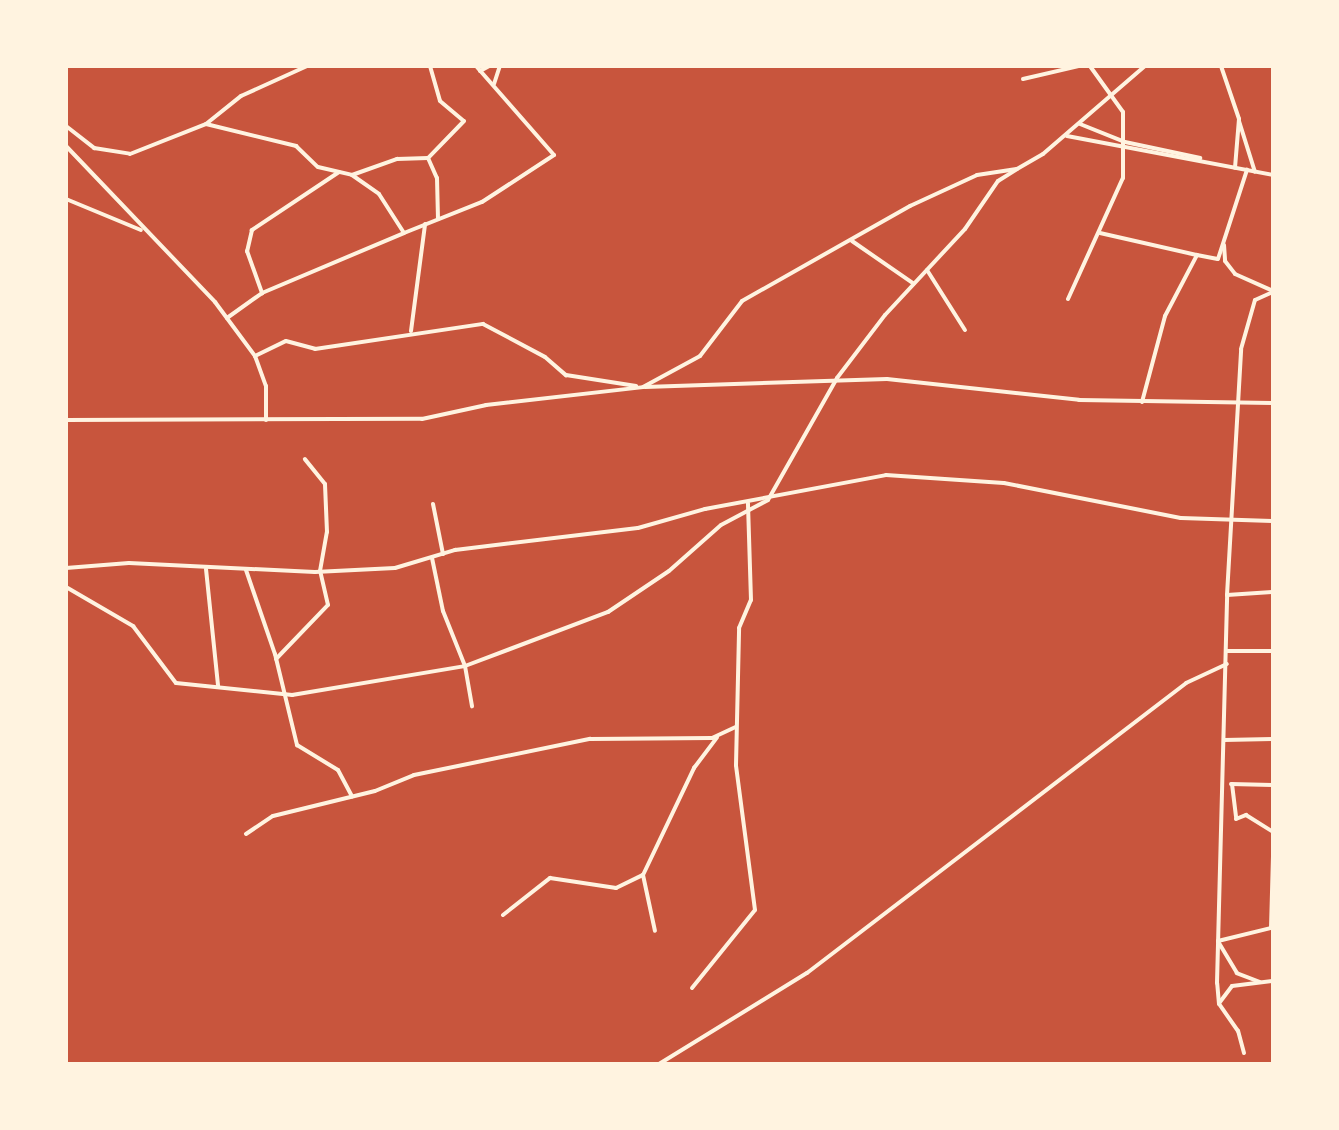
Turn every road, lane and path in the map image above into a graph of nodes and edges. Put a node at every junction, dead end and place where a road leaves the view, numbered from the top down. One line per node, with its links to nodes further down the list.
1 (307, 66): 14 (street)
2 (430, 66): 20 (street)
3 (489, 66): 9 (street)
4 (500, 66): 11 (street)
5 (1079, 66): 10 (street)
6 (1090, 66): 12 (street)
7 (1145, 66): 12 (street)
8 (1221, 66): 13 (street)
9 (478, 68): 11 (street)
10 (1023, 79)
11 (494, 84): 29 (street)
12 (1114, 95): 15 (street); 18 (street)
13 (1239, 119): 21 (street); 25 (street)
14 (206, 124): 16 (street); 24 (street)
15 (1080, 124): 17 (street); 18 (street)
16 (66, 126)
17 (1065, 136): 18 (street); 22 (street)
18 (1125, 145): 21 (street); 32 (street)
19 (66, 146): 33 (street)
20 (428, 158): 26 (street); 29 (street)
21 (1235, 168): 23 (street)
22 (1017, 169): 34 (street); 37 (street)
23 (1247, 170): 25 (street); 35 (street)
24 (339, 172): 26 (street); 40 (street)
25 (1255, 172): 27 (street)
26 (352, 175): 31 (street)
27 (1273, 175)
28 (66, 199): 33 (street)
29 (438, 219): 30 (street)
30 (425, 224): 31 (street); 44 (street)
31 (404, 233): 40 (street)
32 (1100, 233): 36 (street); 41 (street)
33 (147, 235): 42 (street)
34 (852, 241): 38 (street); 47 (street)
35 (1224, 243): 36 (street); 39 (street)
36 (1197, 255): 48 (street)
37 (927, 270): 38 (street); 43 (street)
38 (914, 284): 46 (street)
39 (1273, 291): 50 (street)
40 (262, 293): 42 (street)
41 (1068, 299)
42 (227, 318): 45 (street)
43 (965, 330)
44 (411, 331): 45 (street); 47 (street)
45 (255, 356): 52 (street)
46 (837, 378): 47 (street); 48 (street); 54 (street)
47 (643, 387): 52 (street)
48 (1142, 402): 50 (street)
49 (1273, 403): 50 (street)
50 (1240, 405): 58 (street)
51 (66, 420): 52 (street)
52 (266, 420)
53 (305, 459): 65 (street)
54 (768, 500): 55 (street); 57 (street); 58 (street)
55 (748, 503): 57 (street); 60 (street)
56 (433, 504): 60 (street)
57 (749, 511): 73 (street); 77 (street)
58 (1233, 520): 59 (street); 68 (street)
59 (1273, 521)
60 (443, 554): 61 (street)
61 (432, 557): 65 (street); 73 (street)
62 (66, 568): 63 (street)
63 (206, 569): 64 (street); 74 (street)
64 (246, 570): 65 (street); 71 (street)
65 (320, 571): 71 (street)
66 (66, 587): 74 (street)
67 (1273, 592): 68 (street)
68 (1227, 595): 69 (street)
69 (1227, 651): 70 (street); 72 (street)
70 (1273, 651)
71 (276, 659): 75 (street)
72 (1227, 664): 80 (street); 99 (street)
73 (465, 666): 75 (street); 76 (street)
74 (218, 686): 75 (street)
75 (286, 694): 84 (street)
76 (472, 706)
77 (736, 727): 78 (street); 96 (street)
78 (719, 736): 84 (street); 88 (street)
79 (1273, 739): 80 (street)
80 (1224, 740): 82 (street)
81 (1232, 784): 82 (street); 83 (street); 85 (street)
82 (1223, 785): 93 (street)
83 (1272, 785)
84 (352, 796): 86 (street)
85 (1273, 832)
86 (246, 834)
87 (1273, 856): 89 (street)
88 (643, 875): 90 (street); 92 (street)
89 (1273, 880): 91 (street)
90 (503, 915)
91 (1272, 928): 93 (street)
92 (655, 931)
93 (1218, 941): 95 (street); 97 (street)
94 (1273, 981): 95 (street)
95 (1260, 982): 97 (street)
96 (692, 988)
97 (1219, 1004): 98 (street)
98 (1244, 1053)
99 (659, 1064)

